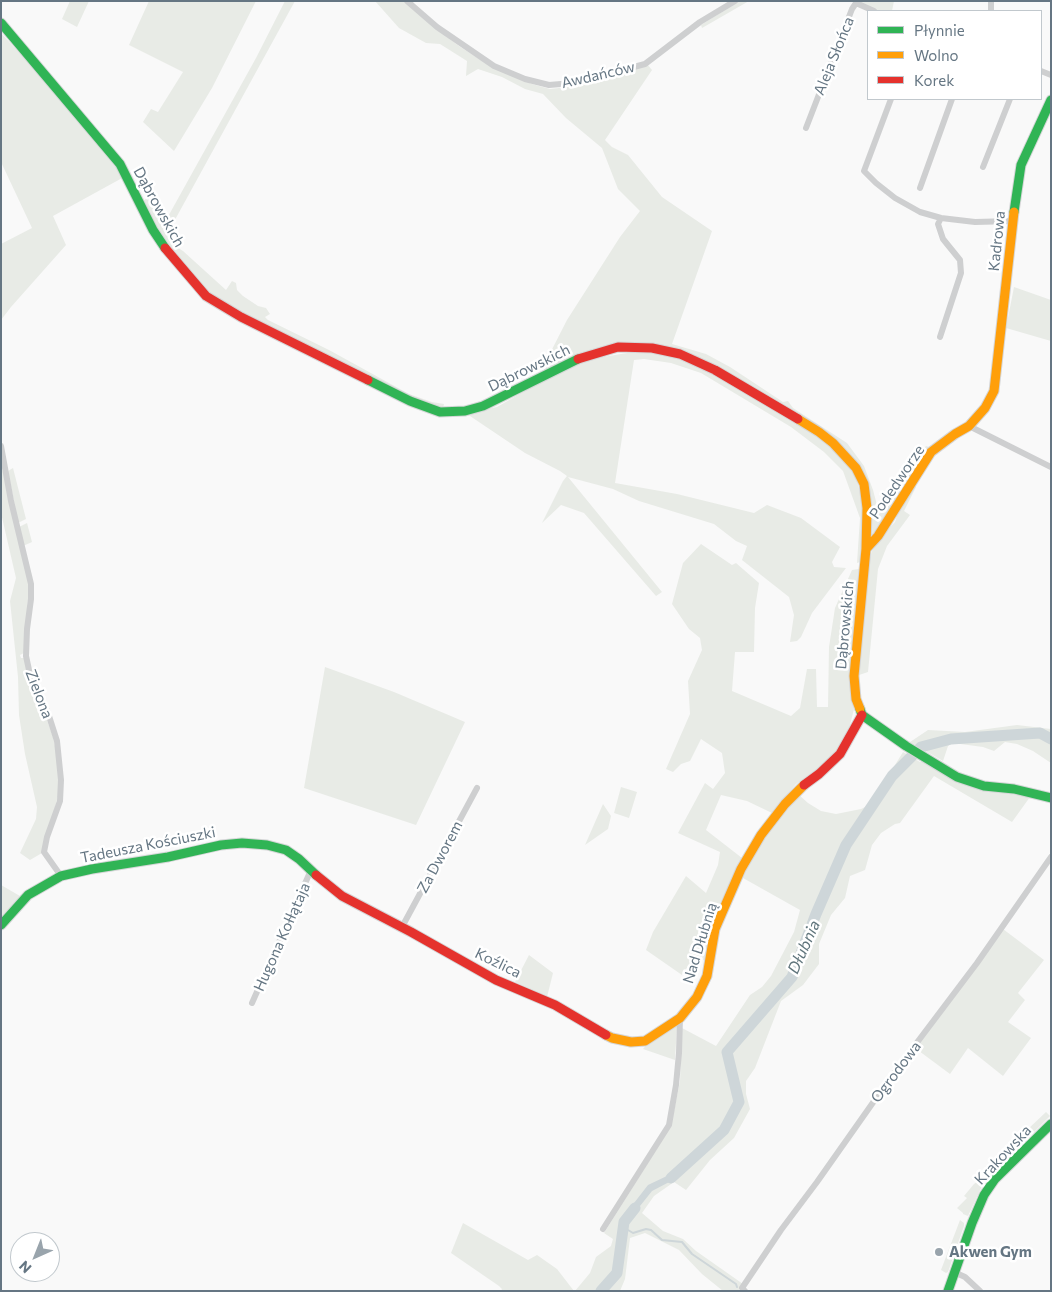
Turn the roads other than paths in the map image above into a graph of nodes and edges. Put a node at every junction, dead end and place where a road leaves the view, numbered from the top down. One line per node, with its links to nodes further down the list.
1 (407, 1): 2 (street, Awdańców)
2 (735, 1)
3 (872, 10): 9 (street, Aleja Słońca)
4 (1, 24): 19 (street, Dąbrowskich)
5 (891, 100): 12 (street)
6 (952, 100): 11 (street)
7 (1010, 100): 10 (street)
8 (1051, 100): 13 (street, Kadrowa)
9 (806, 128)
10 (983, 167)
11 (920, 188)
12 (941, 218): 13 (street); 14 (street)
13 (1013, 221): 15 (street, Kadrowa)
14 (940, 337)
15 (994, 391): 16 (street, Podedworze)
16 (969, 426): 18 (street); 19 (street, Podedworze)
17 (1, 446): 25 (street, Zielona)
18 (1051, 466)
19 (866, 550): 20 (street, Dąbrowskich)
20 (862, 715): 22 (street); 29 (street, Nad Dłubnią)
21 (477, 788): 27 (street, Za Dworem)
22 (1051, 798)
23 (1051, 857): 33 (street, Ogrodowa)
24 (311, 870): 25 (street, Tadeusza Kościuszki); 27 (street, Koźlica); 28 (street, Hugona Kołłątaja)
25 (61, 876): 26 (street, Tadeusza Kościuszki)
26 (1, 925)
27 (402, 927): 29 (street, Koźlica)
28 (252, 1003)
29 (680, 1018): 31 (street)
30 (1051, 1124): 32 (street, Krakowska)
31 (603, 1229)
32 (954, 1272): 34 (street, Krakowska); 35 (street)
33 (744, 1289)
34 (948, 1291)
35 (980, 1291)

